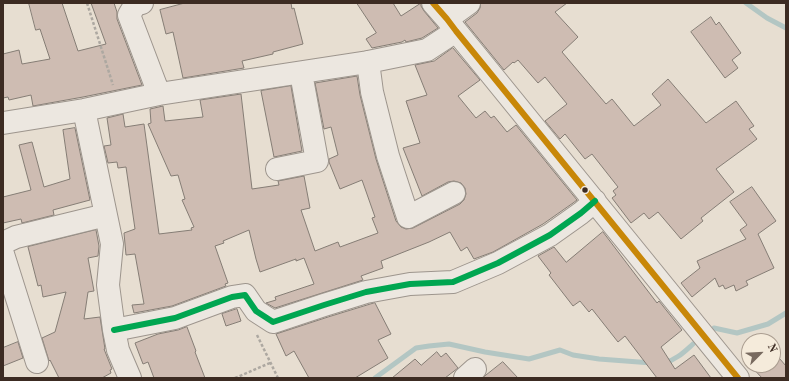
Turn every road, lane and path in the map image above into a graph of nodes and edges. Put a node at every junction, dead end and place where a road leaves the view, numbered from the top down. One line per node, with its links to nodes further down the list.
1 (87, 3): 9 (path)
2 (142, 3): 8 (street)
3 (433, 3): 5 (street)
4 (469, 3): 5 (street)
5 (452, 25): 6 (street); 14 (street)
6 (368, 62): 7 (street); 13 (street)
7 (301, 73): 8 (street); 12 (street)
8 (158, 94): 9 (street)
9 (118, 103): 10 (street)
10 (84, 110): 11 (street); 15 (street)
11 (3, 123)
12 (277, 169)
13 (454, 194)
14 (595, 201): 18 (street); 25 (street)
15 (106, 215): 16 (street); 19 (street)
16 (3, 243)
17 (3, 254): 20 (street)
18 (263, 316): 19 (street); 21 (path)
19 (114, 330): 22 (street)
20 (37, 362)
21 (270, 363): 23 (path); 24 (path)
22 (130, 378)
23 (235, 378)
24 (278, 378)
25 (738, 378)

